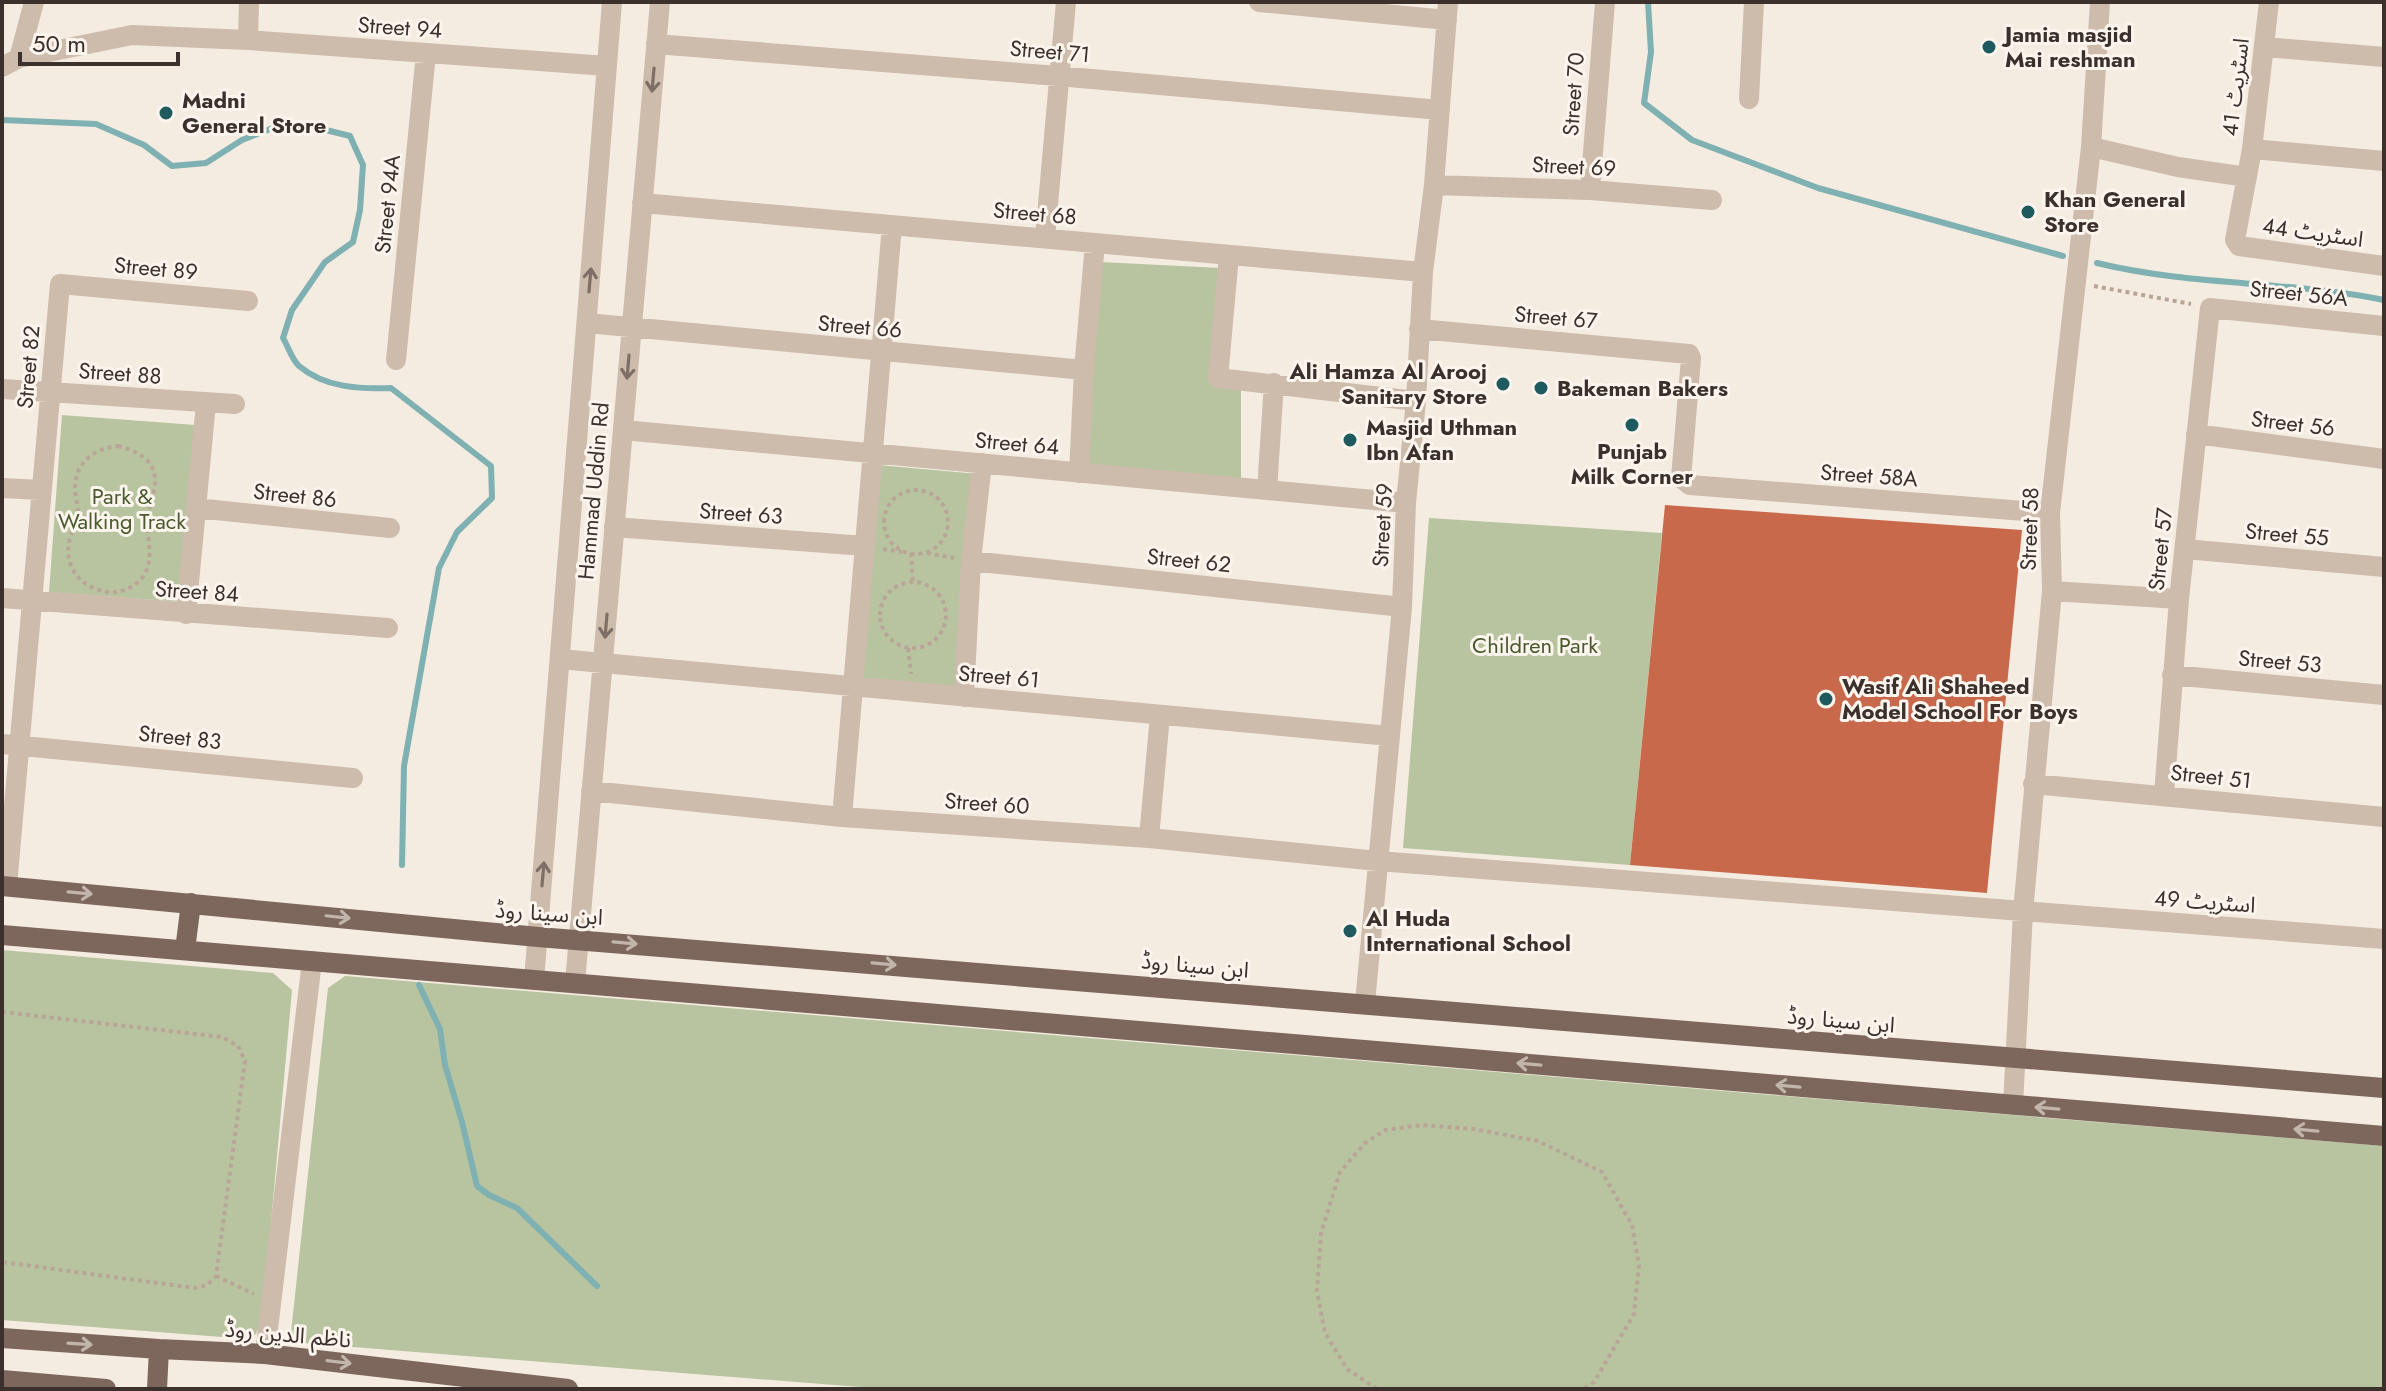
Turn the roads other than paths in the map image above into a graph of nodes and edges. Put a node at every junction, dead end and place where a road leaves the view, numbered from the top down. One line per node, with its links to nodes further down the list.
1 (34, 2): 17 (street)
2 (249, 2): 12 (street)
3 (612, 2): 18 (street, Hammad Uddin Rd)
4 (660, 2): 13 (street, Hammad Uddin Rd)
5 (1066, 2): 19 (street)
6 (1259, 2): 11 (street)
7 (1605, 2): 27 (street, Street 70)
8 (1754, 2): 20 (street)
9 (2100, 2): 22 (street, Street 58)
10 (2269, 2): 14 (street, اسٹریٹ 41)
11 (1447, 11): 21 (street, Street 59)
12 (248, 40): 15 (street, Street 94); 17 (street, Street 94)
13 (656, 44): 19 (street, Street 71); 29 (street, Hammad Uddin Rd, one-way to 29)
14 (2265, 47): 16 (street); 23 (street, اسٹریٹ 41)
15 (426, 53): 18 (street, Street 94); 45 (street, Street 94A)
16 (2384, 57)
17 (10, 63)
18 (607, 66): 40 (street, Hammad Uddin Rd, one-way to 18)
19 (1058, 76): 21 (street, Street 71); 31 (street)
20 (1749, 99)
21 (1440, 110): 26 (street, Street 59)
22 (2091, 147): 25 (street); 65 (street, Street 58)
23 (2252, 149): 24 (street); 25 (street, اسٹریٹ 41)
24 (2384, 161)
25 (2247, 177): 33 (street, اسٹریٹ 41)
26 (1434, 185): 27 (street, Street 69); 36 (street, Street 59)
27 (1590, 190): 28 (street, Street 69)
28 (1712, 200)
29 (642, 203): 30 (street, Street 68); 42 (street, Hammad Uddin Rd)
30 (892, 225): 31 (street, Street 68); 44 (street)
31 (1045, 238): 32 (street, Street 68)
32 (1095, 243): 34 (street, Street 68); 46 (street)
33 (2236, 243): 35 (street, اسٹریٹ 44)
34 (1229, 255): 36 (street, Street 68); 47 (street)
35 (2384, 266)
36 (1423, 272): 43 (street, Street 59)
37 (60, 284): 38 (street, Street 89); 49 (street, Street 82)
38 (248, 301)
39 (2210, 308): 41 (street, Street 56A); 54 (street, Street 57)
40 (587, 323): 42 (street, Street 66); 79 (street, Hammad Uddin Rd)
41 (2384, 326)
42 (631, 328): 44 (street, Street 66); 53 (street, Hammad Uddin Rd, one-way to 53)
43 (1419, 329): 50 (street, Street 59); 59 (street, Street 67)
44 (881, 353): 46 (street, Street 66); 55 (street)
45 (396, 360)
46 (1084, 370): 58 (street)
47 (1274, 383): 50 (street); 62 (street)
48 (2, 389): 49 (street, Street 88)
49 (50, 392): 51 (street, Street 88); 61 (street, Street 82)
50 (1416, 401): 63 (street, Street 59)
51 (206, 403): 52 (street, Street 88); 64 (street)
52 (235, 404)
53 (623, 430): 55 (street, Street 64); 66 (street, Hammad Uddin Rd)
54 (2196, 434): 56 (street, Street 56); 69 (street, Street 57)
55 (873, 453): 57 (street, Street 64); 68 (street)
56 (2384, 459)
57 (982, 463): 58 (street, Street 64); 70 (street)
58 (1079, 473): 62 (street, Street 64)
59 (1685, 483): 65 (street, Street 58A)
60 (2, 488): 61 (street)
61 (41, 490): 75 (street, Street 82)
62 (1267, 490): 63 (street, Street 64)
63 (1406, 503): 76 (street, Street 59)
64 (196, 508): 67 (street, Street 86); 77 (street)
65 (2050, 513): 72 (street, Street 58)
66 (614, 527): 68 (street, Street 63); 80 (street, Hammad Uddin Rd, one-way to 80)
67 (390, 528)
68 (865, 546): 82 (street)
69 (2185, 549): 71 (street, Street 55); 74 (street, Street 57)
70 (971, 561): 76 (street, Street 62); 84 (street)
71 (2384, 567)
72 (2052, 591): 74 (street); 89 (street, Street 58)
73 (2, 598): 75 (street, Street 84)
74 (2179, 599): 81 (street, Street 57)
75 (32, 600): 77 (street, Street 84); 87 (street, Street 82)
76 (1402, 607): 86 (street, Street 59)
77 (186, 614): 78 (street, Street 84)
78 (388, 628)
79 (560, 659): 80 (street, Street 61); 100 (street, Hammad Uddin Rd, one-way to 79)
80 (602, 664): 82 (street, Street 61); 90 (street, Hammad Uddin Rd)
81 (2172, 675): 83 (street, Street 53); 91 (street, Street 57)
82 (853, 687): 84 (street, Street 61); 92 (street)
83 (2384, 695)
84 (964, 697): 85 (street, Street 61)
85 (1160, 715): 86 (street, Street 61); 94 (street)
86 (1390, 736): 95 (street, Street 59)
87 (10, 745): 88 (street, Street 83); 96 (street, Street 82)
88 (353, 778)
89 (2033, 784): 91 (street, Street 51); 98 (street, Street 58)
90 (591, 791): 92 (street, Street 60); 101 (street, Hammad Uddin Rd)
91 (2164, 795): 93 (street, Street 51)
92 (842, 817): 94 (street, Street 60)
93 (2384, 817)
94 (1149, 838): 95 (street, Street 60)
95 (1378, 861): 98 (street, اسٹریٹ 49); 107 (street, Street 59)
96 (4, 886): 97 (main road, ابن سینا روڈ, one-way to 97)
97 (191, 903): 100 (main road, ابن سینا روڈ, one-way to 100); 103 (main road)
98 (2023, 912): 102 (street, اسٹریٹ 49); 108 (street, Street 58)
99 (2, 935): 103 (main road)
100 (538, 937): 101 (main road, ابن سینا روڈ); 105 (street, Hammad Uddin Rd)
101 (579, 939): 106 (street, Hammad Uddin Rd); 107 (main road, ابن سینا روڈ, one-way to 107)
102 (2384, 939)
103 (185, 950): 104 (main road)
104 (312, 961): 105 (main road); 114 (street)
105 (534, 980): 106 (main road)
106 (575, 983): 110 (main road, one-way to 106)
107 (1365, 1003): 108 (main road, ابن سینا روڈ)
108 (2015, 1059): 109 (main road, ابن سینا روڈ); 110 (street, Street 58)
109 (2384, 1088)
110 (2013, 1105): 111 (main road, one-way to 110)
111 (2384, 1136)
112 (2, 1338): 113 (main road, ناظم الدین روڈ, one-way to 113)
113 (159, 1349): 114 (main road, ناظم الدین روڈ); 117 (main road)
114 (265, 1354): 118 (main road, ناظم الدین روڈ, one-way to 118)
115 (2, 1380): 116 (main road)
116 (106, 1389)
117 (157, 1389)
118 (568, 1389)

